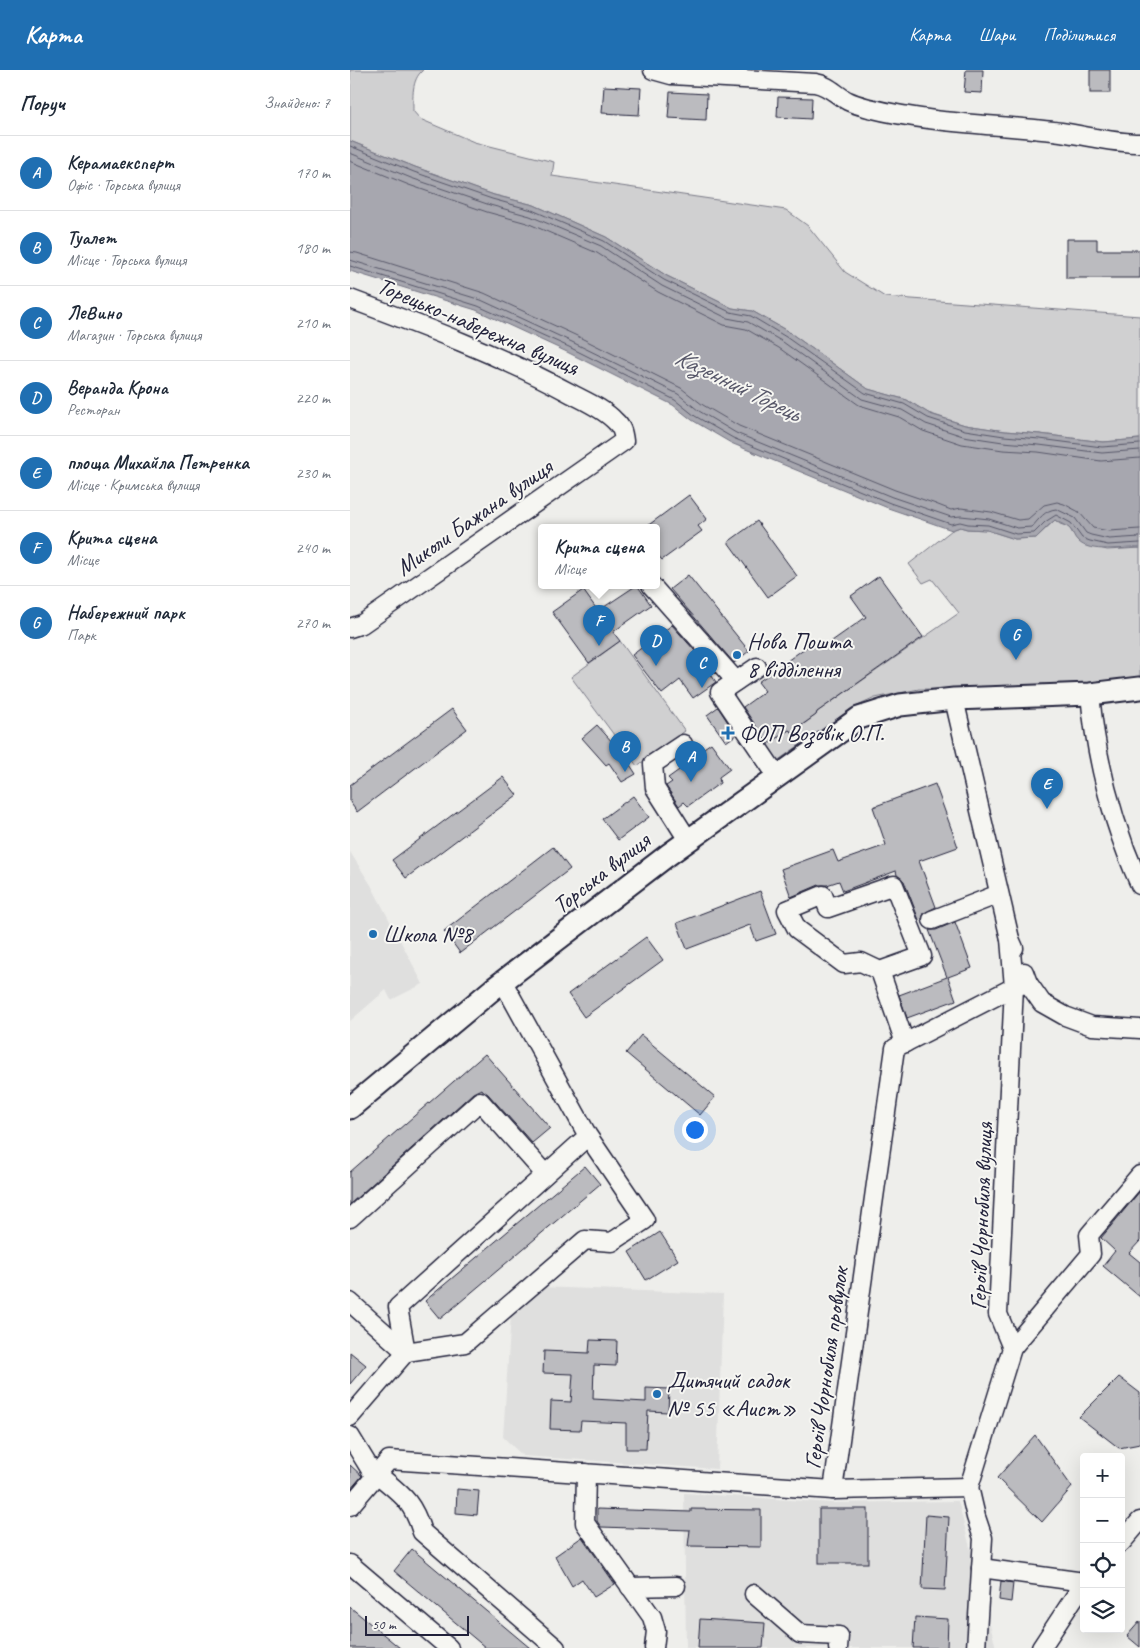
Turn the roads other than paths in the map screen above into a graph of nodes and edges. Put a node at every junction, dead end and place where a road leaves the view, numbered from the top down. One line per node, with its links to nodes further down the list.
1 (653, 70): 2 (street)
2 (1140, 143)
3 (350, 300): 4 (street, Торецько-набережна вулиця)
4 (624, 441): 6 (street, Миколи Бажана вулиця)
5 (656, 589): 8 (street)
6 (350, 628)
7 (757, 667): 8 (street)
8 (736, 681): 13 (street)
9 (1140, 688): 10 (main road)
10 (1090, 694): 11 (main road); 15 (street)
11 (954, 699): 13 (main road, Торська вулиця); 16 (street)
12 (683, 744): 14 (street)
13 (777, 776): 14 (main road, Торська вулиця)
14 (688, 840): 19 (main road, Торська вулиця)
15 (1140, 884)
16 (1000, 894): 17 (street); 20 (street)
17 (911, 928): 18 (street); 18 (street)
18 (880, 970): 22 (street)
19 (503, 982): 23 (main road, Торська вулиця); 24 (street)
20 (1021, 985): 21 (street); 22 (street); 29 (street, Героїв Чорнобиля вулиця)
21 (1140, 1029)
22 (905, 1043): 36 (street, Героїв Чорнобиля провулок)
23 (350, 1108)
24 (588, 1136): 25 (street); 30 (street)
25 (545, 1174): 27 (street); 30 (street)
26 (1140, 1175): 29 (street)
27 (350, 1218)
28 (350, 1302): 30 (street)
29 (1012, 1348): 35 (street)
30 (406, 1352): 31 (street)
31 (350, 1416)
32 (350, 1436): 34 (street)
33 (586, 1473): 34 (street, Героїв Чорнобиля провулок); 36 (street, Героїв Чорнобиля провулок); 44 (street)
34 (376, 1475): 37 (street, Героїв Чорнобиля провулок); 48 (street)
35 (969, 1487): 36 (street); 41 (street)
36 (833, 1490)
37 (350, 1506)
38 (1140, 1521): 39 (street)
39 (1125, 1538)
40 (350, 1564): 47 (street)
41 (981, 1568): 42 (street); 51 (street)
42 (1080, 1581)
43 (676, 1586): 44 (street)
44 (630, 1587): 49 (street)
45 (1082, 1588): 52 (street)
46 (754, 1594): 50 (street)
47 (449, 1648)
48 (556, 1648)
49 (654, 1648)
50 (838, 1648)
51 (976, 1648)
52 (1041, 1648)

